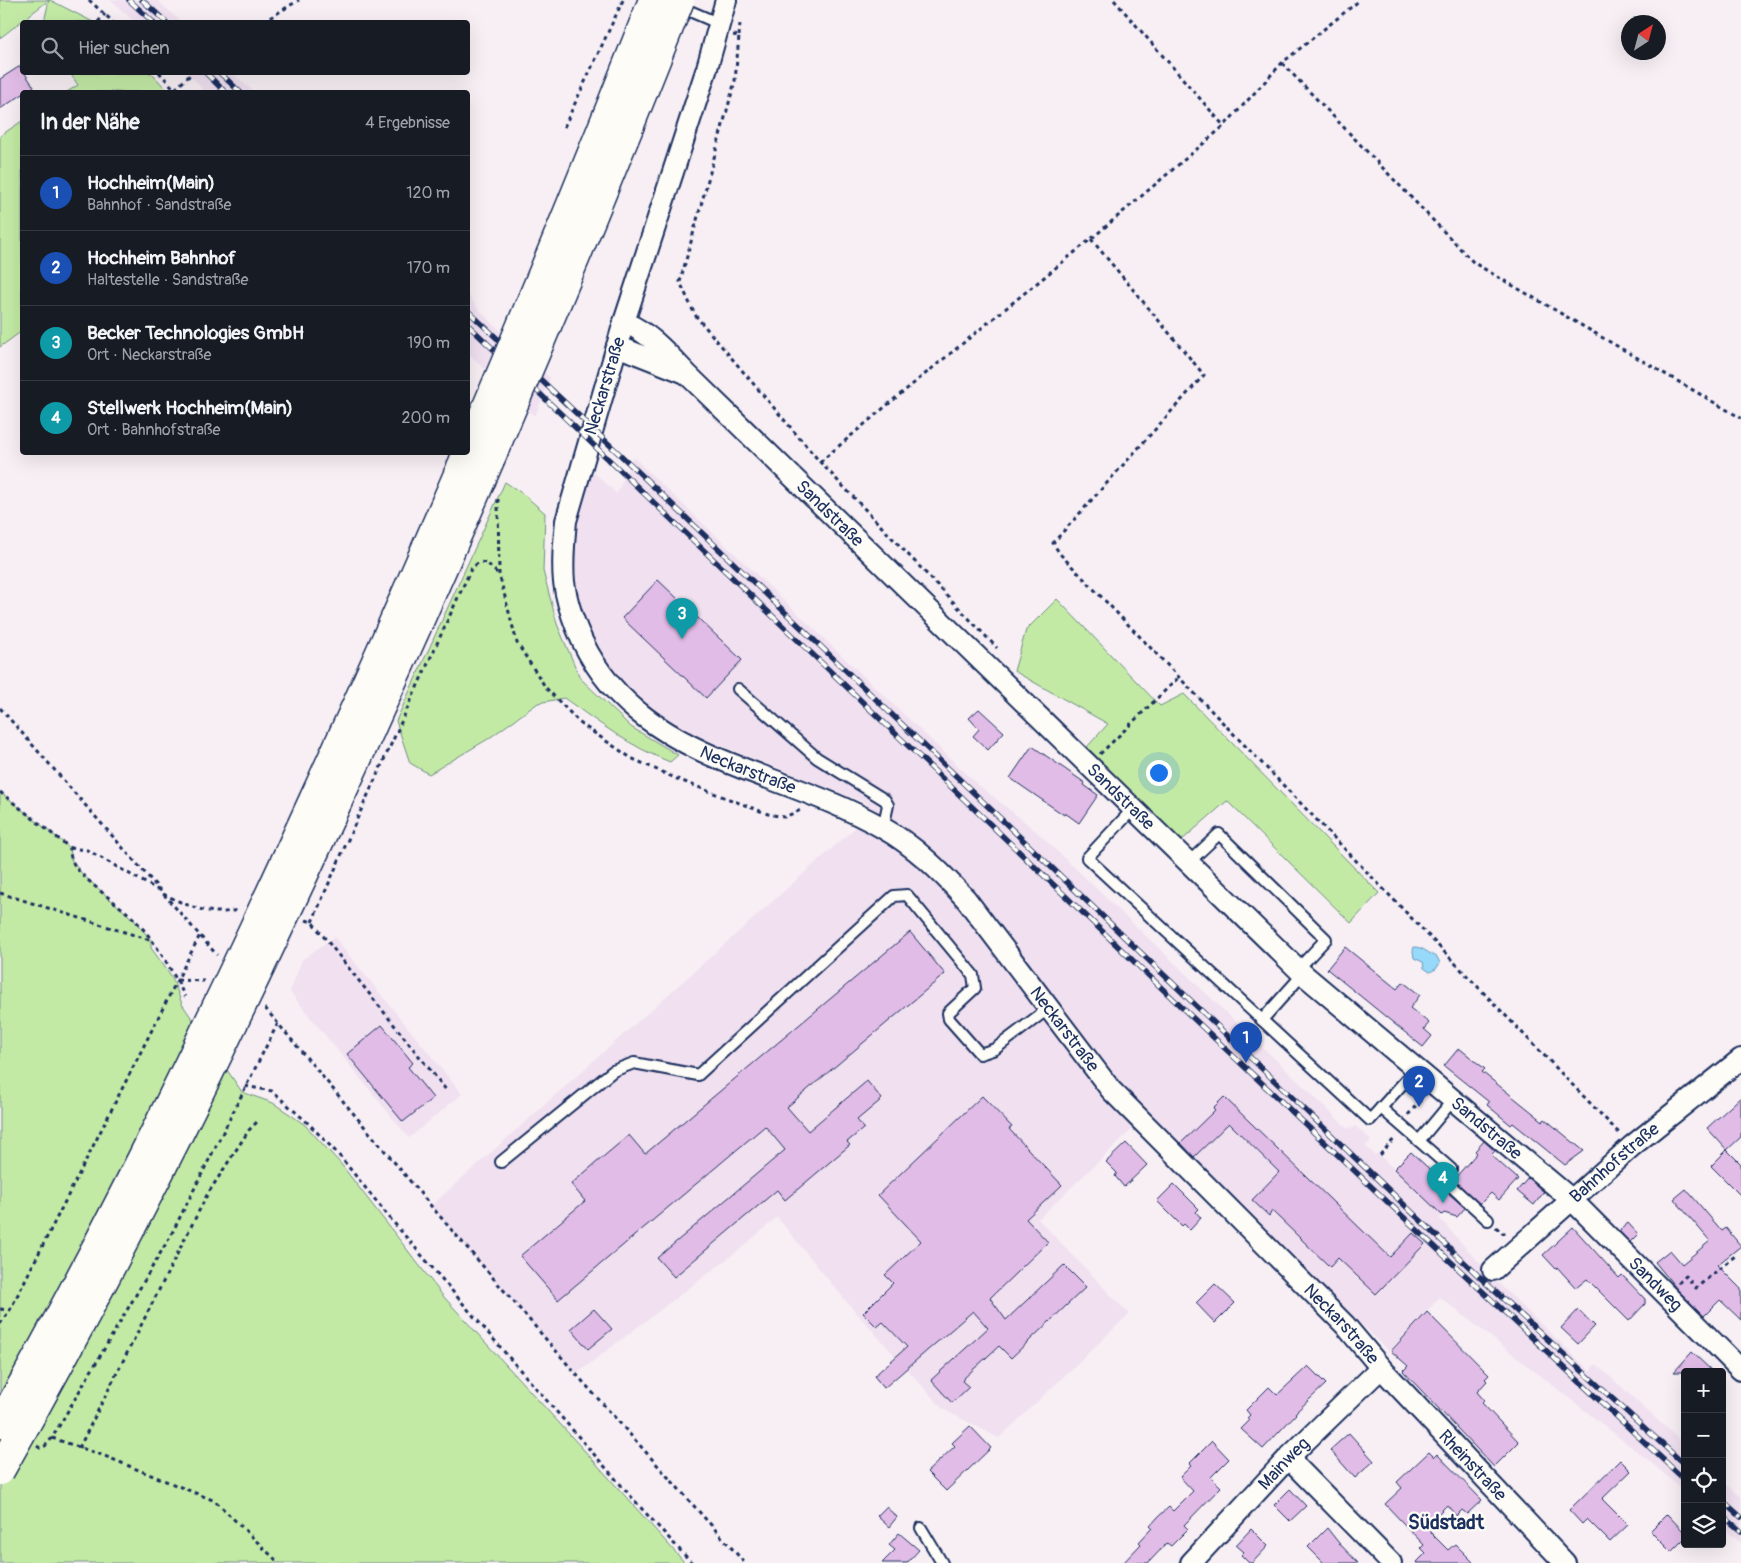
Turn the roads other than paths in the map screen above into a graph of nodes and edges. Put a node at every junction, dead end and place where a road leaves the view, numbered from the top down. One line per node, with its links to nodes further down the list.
1 (726, 0): 3 (street, Neckarstraße)
2 (668, 1): 3 (lane); 7 (highway, bridge); 29 (highway, bridge)
3 (719, 28): 4 (street, Neckarstraße)
4 (624, 322): 5 (street, Neckarstraße); 6 (street, Sandstraße)
5 (617, 346): 6 (street, Sandstraße); 11 (street, Neckarstraße)
6 (687, 374): 10 (street, Sandstraße)
7 (470, 447)
8 (466, 455): 27 (highway, bridge)
9 (738, 689): 11 (lane)
10 (1133, 808): 12 (street, Sandstraße); 15 (lane)
11 (883, 828): 14 (street, Neckarstraße)
12 (1189, 862): 13 (street, Sandstraße); 13 (lane)
13 (1301, 972): 15 (lane); 17 (street, Sandstraße)
14 (1049, 1008): 21 (lane); 25 (street, Neckarstraße)
15 (1262, 1020): 19 (lane)
16 (1741, 1059): 22 (street, Bahnhofstraße)
17 (1416, 1069): 18 (street, Sandstraße); 19 (lane)
18 (1453, 1100): 20 (lane); 22 (street, Sandstraße)
19 (1381, 1108): 20 (lane)
20 (1419, 1141): 23 (lane)
21 (500, 1162)
22 (1571, 1199): 24 (street, Bahnhofstraße); 26 (street, Sandweg)
23 (1488, 1220)
24 (1493, 1270)
25 (1381, 1368): 28 (street, Mainweg); 34 (street, Rheinstraße)
26 (1741, 1370)
27 (0, 1424)
28 (1288, 1458): 32 (street, Mainweg); 33 (street)
29 (0, 1472)
30 (921, 1528): 31 (lane)
31 (942, 1563)
32 (1191, 1563)
33 (1391, 1563)
34 (1565, 1563)

